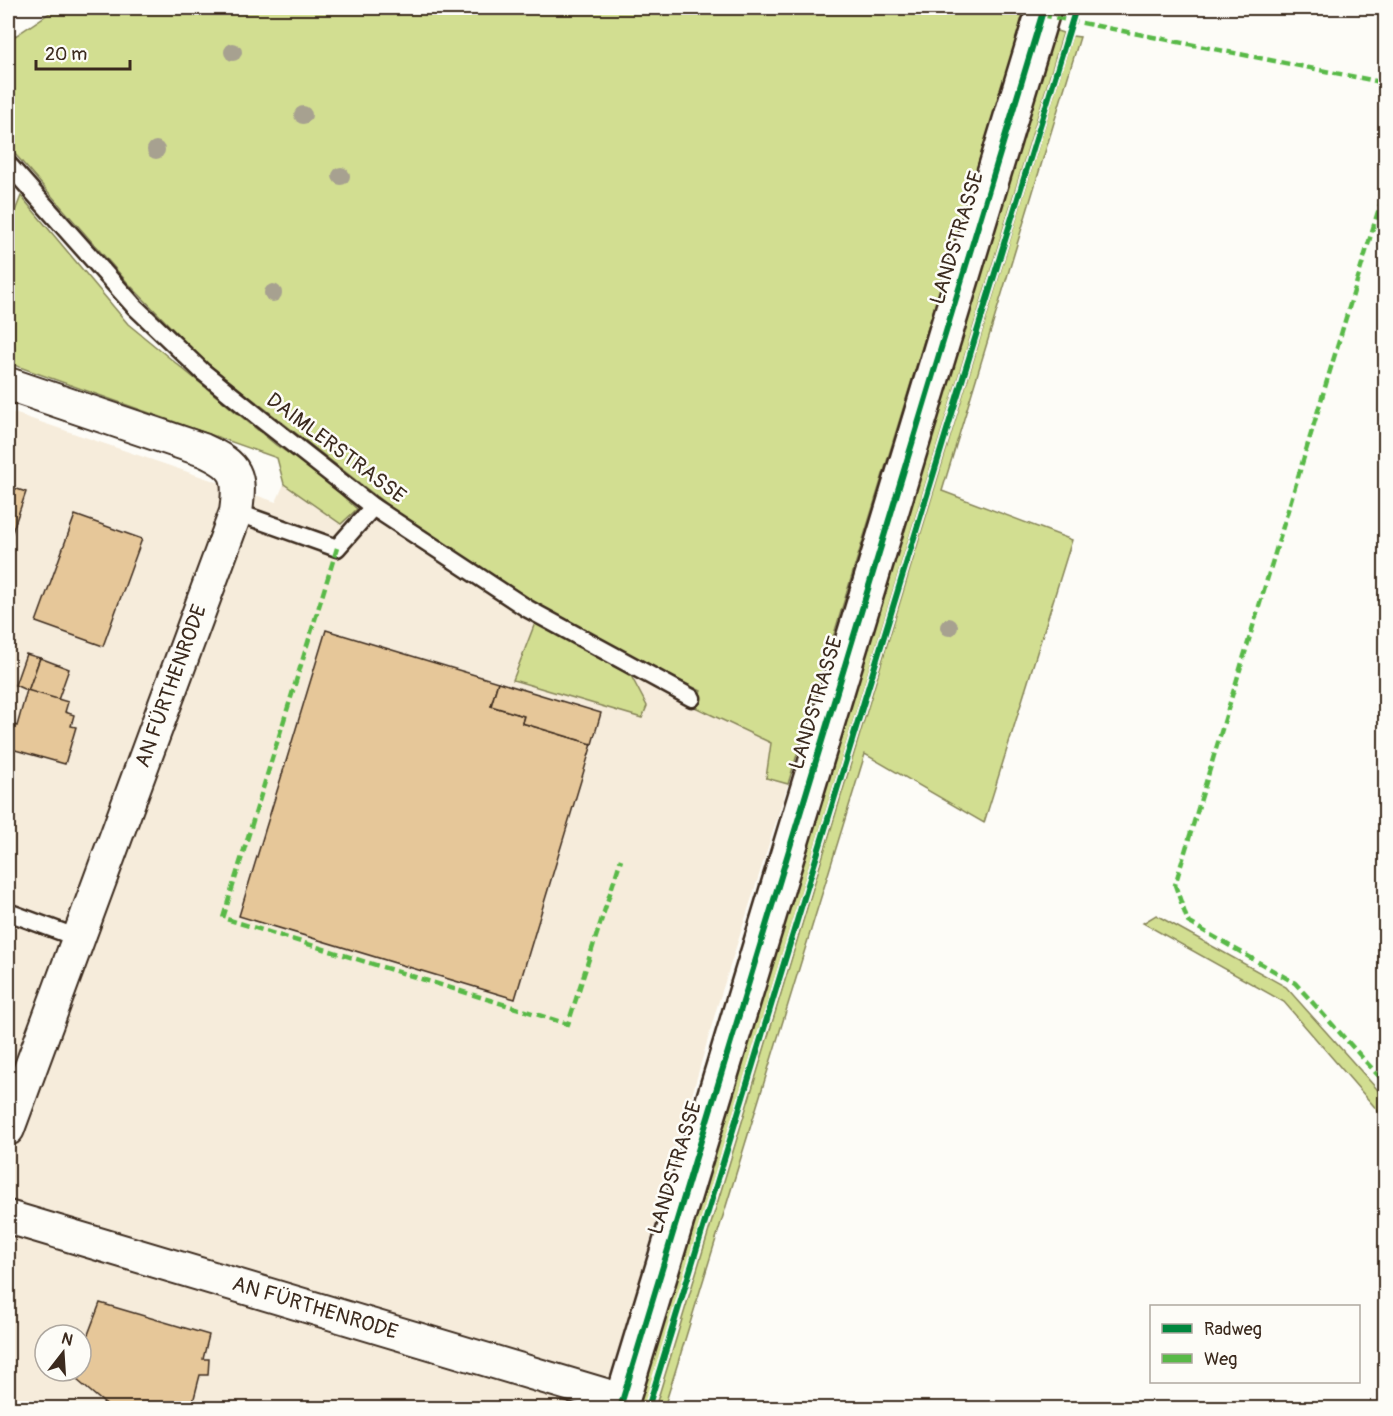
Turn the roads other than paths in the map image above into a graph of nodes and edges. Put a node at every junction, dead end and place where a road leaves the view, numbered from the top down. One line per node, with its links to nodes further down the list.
1 (1044, 8): 11 (street, LANDSTRASSE)
2 (8, 164): 4 (lane, DAIMLERSTRASSE)
3 (8, 384): 5 (street, AN FÜRTHENRODE)
4 (373, 507): 5 (lane); 6 (lane, DAIMLERSTRASSE)
5 (236, 512): 8 (street, AN FÜRTHENRODE)
6 (693, 698)
7 (8, 912): 8 (lane)
8 (78, 938): 9 (street, AN FÜRTHENRODE)
9 (8, 1129)
10 (8, 1217): 11 (street, AN FÜRTHENRODE)
11 (621, 1404)

